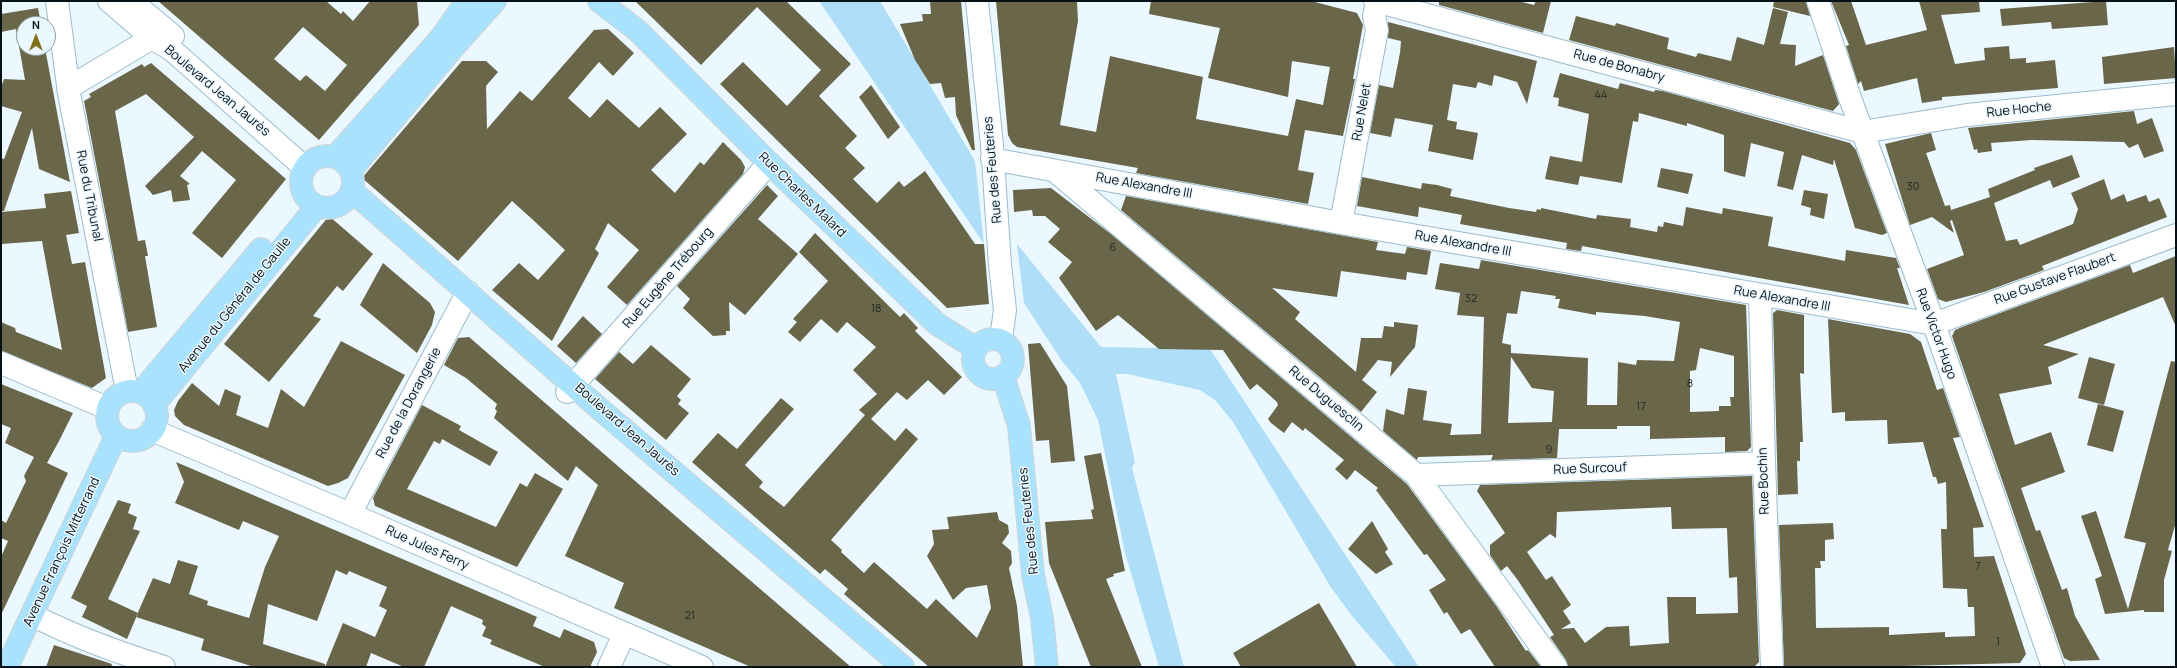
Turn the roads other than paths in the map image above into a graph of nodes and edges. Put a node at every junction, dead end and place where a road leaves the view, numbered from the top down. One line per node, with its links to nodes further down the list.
1 (57, 1): 11 (street, Rue du Tribunal)
2 (109, 1): 10 (street, Boulevard Jean Jaurès)
3 (131, 1): 15 (street, Boulevard Jean Jaurès)
4 (495, 1): 18 (main road)
5 (605, 1): 16 (main road, Rue Charles Malard)
6 (977, 1): 14 (street, Rue des Feuteries)
7 (1376, 1): 13 (street, Rue de Bonabry); 20 (street, Rue Nelet)
8 (1818, 1): 13 (street, Rue Victor Hugo)
9 (466, 2): 18 (main road)
10 (152, 38): 11 (street); 15 (street, Boulevard Jean Jaurès)
11 (68, 88): 30 (street, Rue du Tribunal)
12 (2176, 94): 13 (street, Rue Hoche)
13 (1862, 132): 24 (street, Rue Victor Hugo)
14 (992, 159): 17 (street, Rue Alexandre III); 25 (street, Rue des Feuteries)
15 (310, 163): 18 (main road); 19 (main road)
16 (769, 163): 26 (main road, Rue Charles Malard); 29 (street, Rue Eugène Trébourg)
17 (1054, 170): 20 (street, Rue Alexandre III); 35 (street, Rue Duguesclin)
18 (346, 180): 19 (main road); 23 (main road, Boulevard Jean Jaurès)
19 (311, 201): 30 (main road, Avenue du Général de Gaulle)
20 (1341, 223): 22 (street, Rue Alexandre III)
21 (2176, 235): 24 (street, Rue Gustave Flaubert)
22 (1760, 295): 24 (street, Rue Alexandre III); 34 (street, Rue Bochin)
23 (466, 297): 29 (main road, Boulevard Jean Jaurès); 36 (street, Rue de la Dorangerie)
24 (1934, 324): 48 (street, Rue Victor Hugo)
25 (1001, 339): 26 (main road); 28 (main road)
26 (975, 348): 28 (main road)
27 (1, 363): 31 (street)
28 (1003, 376): 45 (main road, Rue des Feuteries)
29 (571, 388): 43 (main road, Boulevard Jean Jaurès); 44 (main road, Boulevard Jean Jaurès)
30 (141, 396): 31 (main road); 32 (main road)
31 (107, 408): 33 (main road)
32 (152, 430): 33 (main road); 36 (street, Rue Jules Ferry)
33 (116, 436): 37 (main road, Avenue François Mitterrand)
34 (1764, 463): 35 (street, Rue Surcouf); 47 (street, Rue Bochin)
35 (1416, 475): 46 (street, Rue Duguesclin)
36 (350, 514): 38 (street, Rue Jules Ferry)
37 (32, 615): 39 (main road, Avenue François Mitterrand); 40 (street)
38 (624, 634): 41 (street); 42 (street, Rue Jules Ferry)
39 (7, 667)
40 (164, 667)
41 (608, 667)
42 (702, 667)
43 (886, 667)
44 (903, 667)
45 (1047, 667)
46 (1556, 667)
47 (1772, 667)
48 (2053, 667)

